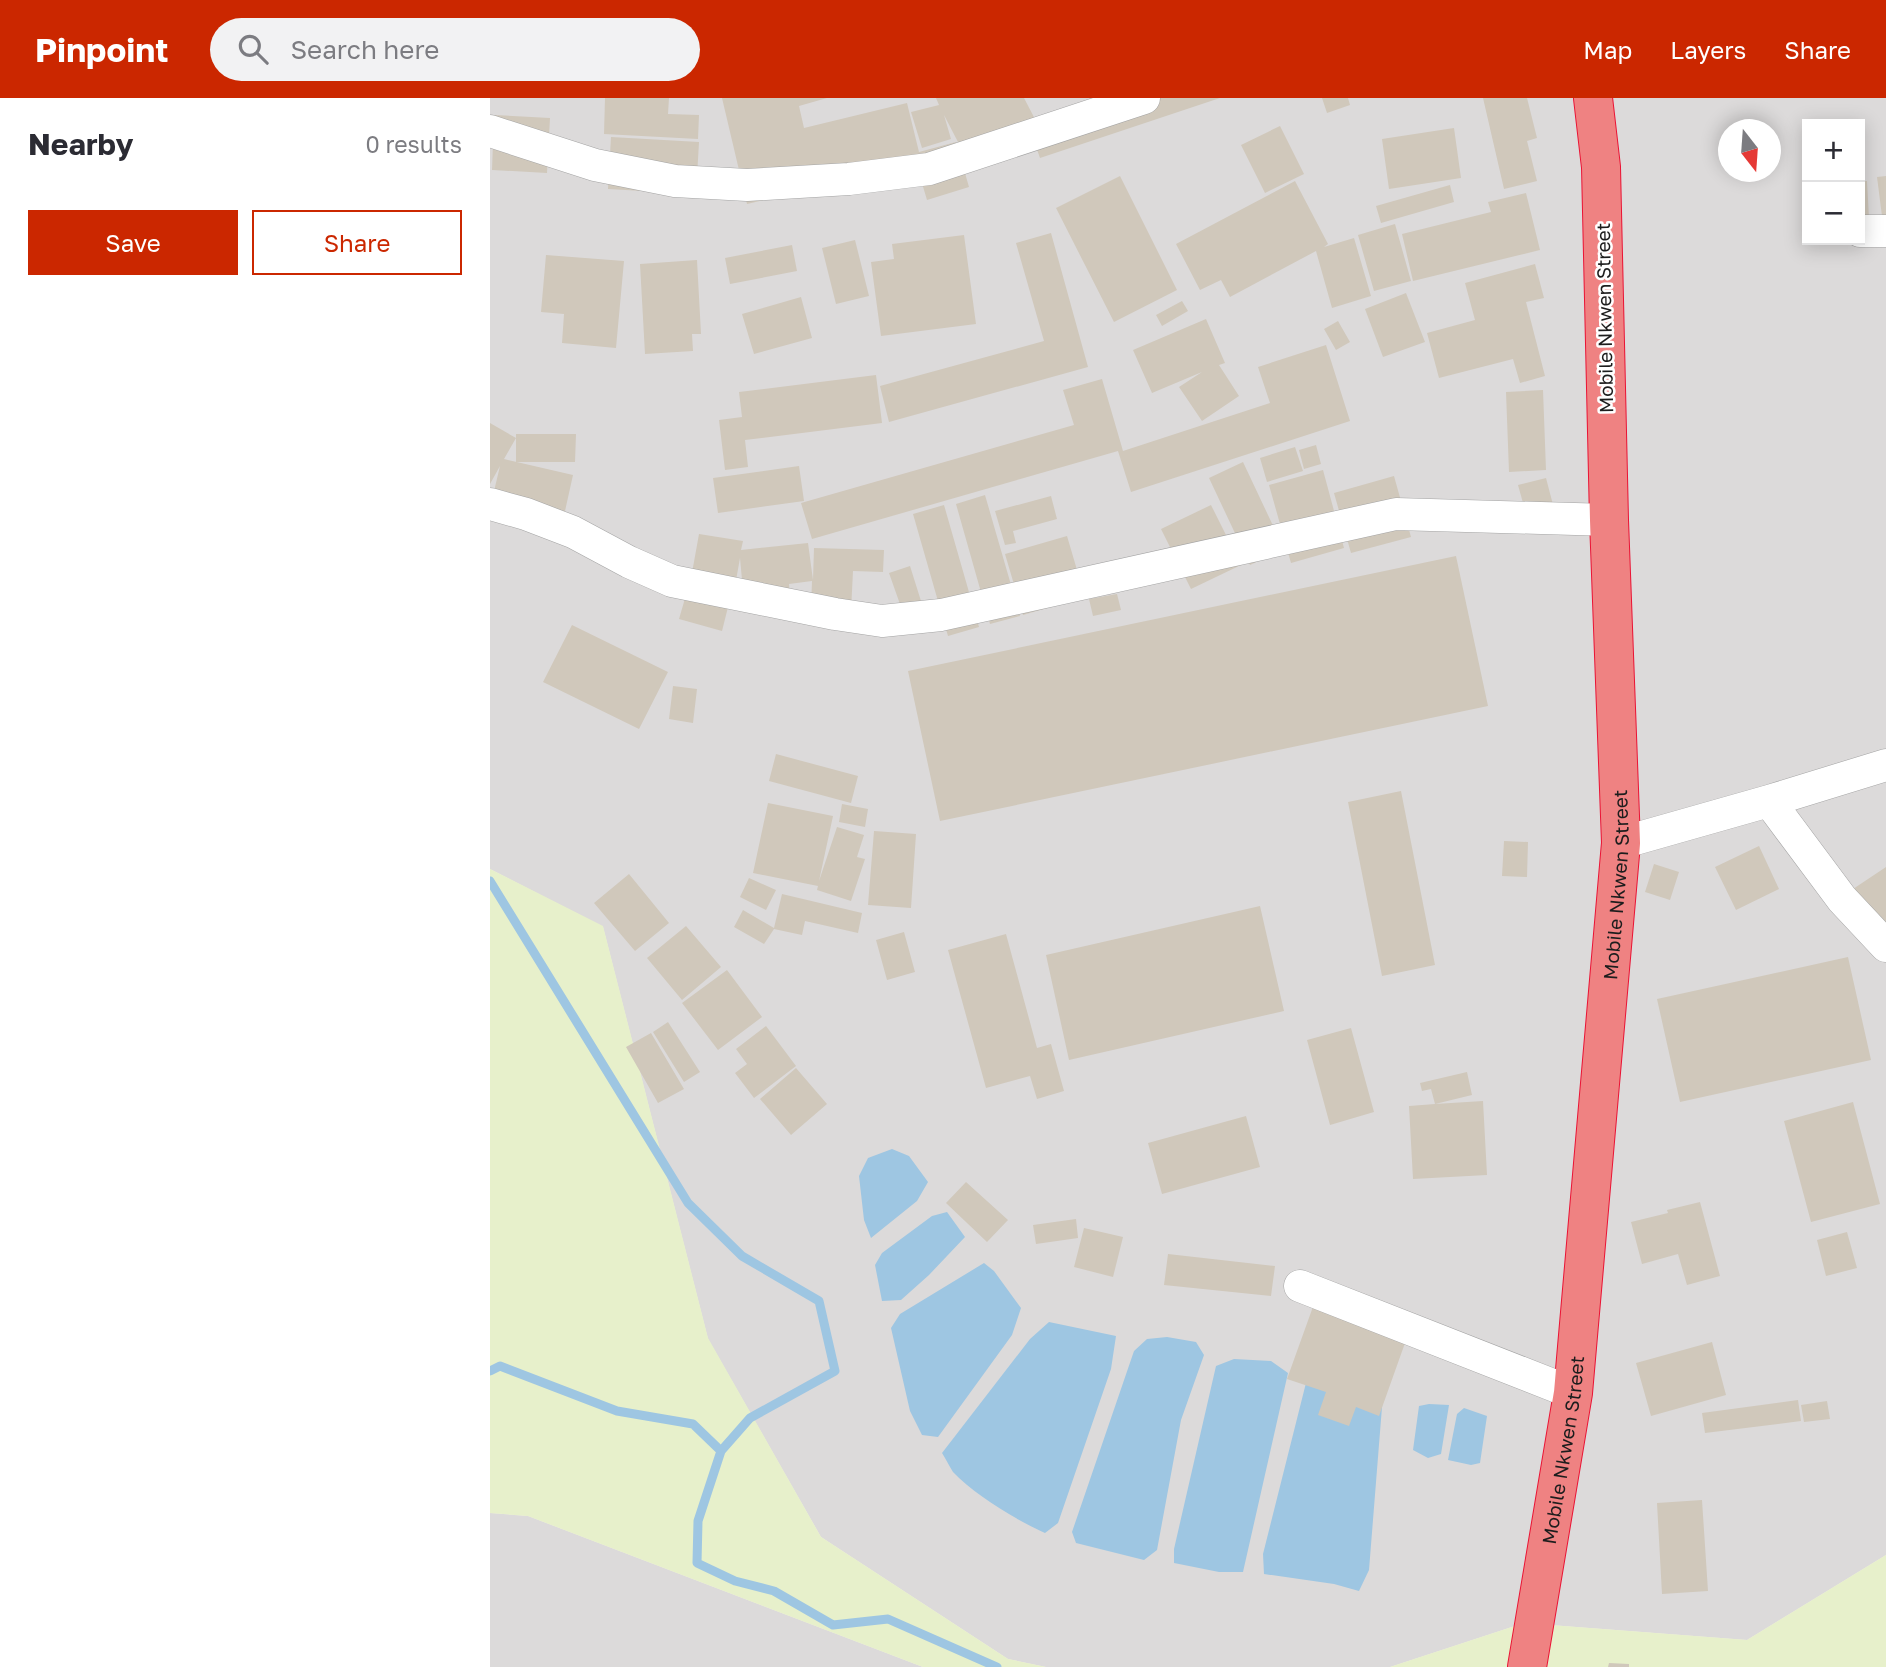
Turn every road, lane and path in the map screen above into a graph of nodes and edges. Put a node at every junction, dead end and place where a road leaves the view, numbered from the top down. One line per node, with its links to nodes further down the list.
1 (1144, 98): 3 (street)
2 (1593, 98): 7 (highway, Mobile Nkwen Street)
3 (490, 131)
4 (1886, 231): 5 (street)
5 (1865, 232)
6 (490, 504): 7 (street)
7 (1609, 520): 10 (highway, Mobile Nkwen Street)
8 (1886, 765): 9 (street)
9 (1769, 801): 10 (street); 11 (street)
10 (1620, 843): 13 (highway, Mobile Nkwen Street)
11 (1886, 946)
12 (1300, 1286): 13 (street)
13 (1573, 1393): 14 (highway, Mobile Nkwen Street)
14 (1527, 1667)

